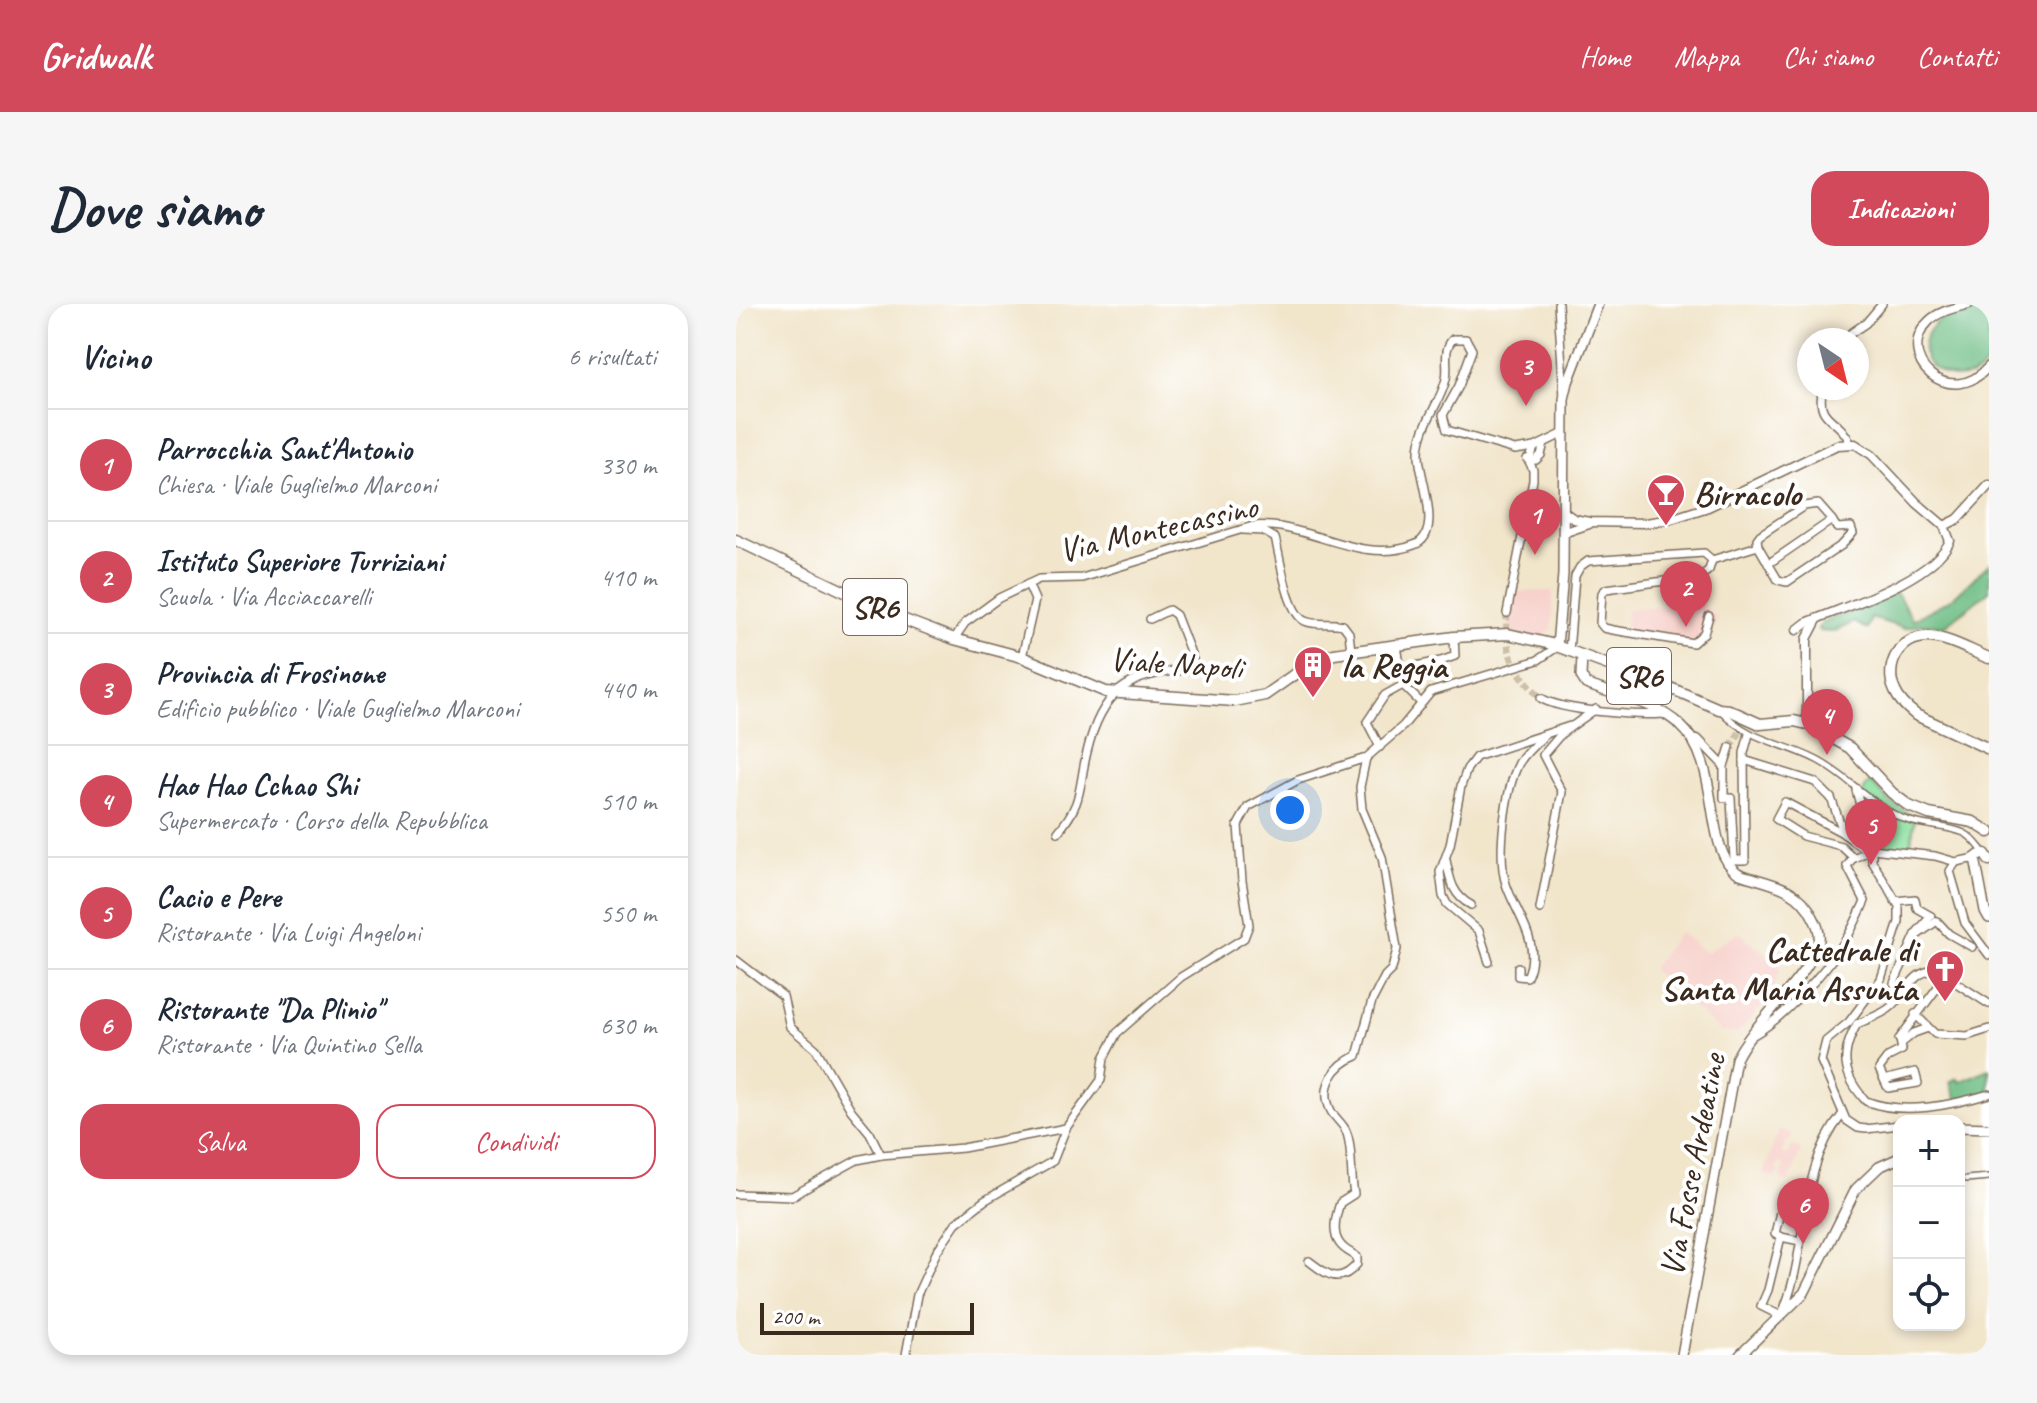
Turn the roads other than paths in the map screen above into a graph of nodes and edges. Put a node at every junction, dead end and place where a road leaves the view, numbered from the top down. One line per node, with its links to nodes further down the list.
1 (1558, 304): 7 (street)
2 (1598, 304): 7 (main road)
3 (1882, 304): 5 (street)
4 (1969, 304): 6 (street)
5 (1859, 328)
6 (1989, 366)
7 (1564, 399): 9 (main road)
8 (1820, 400): 10 (street)
9 (1562, 434): 11 (street, Via Montecassino); 15 (main road)
10 (1850, 443): 17 (street); 18 (street)
11 (1540, 445): 12 (street, Via Montecassino); 13 (street)
12 (1515, 450): 13 (street); 19 (street, Via Montecassino)
13 (1529, 461): 26 (street)
14 (1989, 485): 18 (street)
15 (1564, 512): 17 (street); 20 (main road)
16 (1832, 520): 22 (street); 24 (street); 24 (street)
17 (1597, 522): 20 (street)
18 (1944, 526): 28 (street)
19 (1241, 529): 25 (street, Via Montecassino); 35 (street)
20 (1563, 533): 34 (main road)
21 (737, 543): 32 (main road, SR6)
22 (1758, 546): 23 (street); 24 (street)
23 (1712, 560): 27 (street); 36 (street)
24 (1768, 564)
25 (1028, 584): 32 (street, Via Montecassino); 37 (street)
26 (1507, 613)
27 (1709, 616)
28 (1819, 617): 30 (street); 48 (street)
29 (1150, 619): 42 (street)
30 (1797, 630)
31 (1454, 637): 33 (main road, Viale Napoli); 34 (main road, Viale Napoli); 40 (street)
32 (954, 639): 37 (main road, SR6)
33 (1397, 644): 35 (main road, Viale Napoli); 40 (street)
34 (1557, 647): 36 (main road, SR6); 44 (street)
35 (1351, 651): 42 (main road, Viale Napoli)
36 (1569, 652): 38 (main road, SR6)
37 (1022, 657): 42 (main road, Viale Napoli)
38 (1582, 657): 46 (main road, SR6); 47 (main road, Via Fosse Ardeatine)
39 (1989, 658): 55 (main road)
40 (1400, 667): 41 (street)
41 (1380, 673)
42 (1113, 693): 60 (street)
43 (1541, 698): 45 (street)
44 (1420, 702): 53 (street); 53 (street)
45 (1596, 709): 47 (street); 49 (street)
46 (1719, 709): 48 (main road); 51 (street, SR6)
47 (1663, 714): 52 (main road, Via Fosse Ardeatine)
48 (1807, 724): 61 (main road)
49 (1570, 726): 50 (street); 70 (street)
50 (1557, 730): 66 (street); 77 (street)
51 (1749, 734): 57 (street); 59 (street, SR6)
52 (1694, 742): 58 (street); 85 (main road, Via Fosse Ardeatine)
53 (1380, 747): 56 (street)
54 (1730, 747): 58 (street)
55 (1989, 749)
56 (1366, 758): 92 (street); 102 (street)
57 (1744, 760): 58 (street); 62 (street)
58 (1724, 766)
59 (1856, 790): 63 (street); 65 (street, SR6)
60 (1058, 832)
61 (1989, 832)
62 (1844, 834): 63 (street); 64 (street)
63 (1872, 850): 64 (street); 67 (street); 68 (street)
64 (1854, 858): 85 (street)
65 (1983, 858): 67 (street); 71 (main road)
66 (1446, 860): 69 (street); 76 (street)
67 (1956, 862): 74 (street)
68 (1895, 901): 72 (street); 82 (street)
69 (1471, 905)
70 (1540, 909)
71 (1989, 918)
72 (1916, 936): 73 (street); 79 (street)
73 (1972, 947)
74 (1989, 955)
75 (736, 960): 94 (street)
76 (1489, 962)
77 (1518, 967)
78 (1946, 976): 80 (street); 81 (street); 82 (street)
79 (1894, 983)
80 (1989, 1004)
81 (1915, 1014): 83 (street); 86 (street)
82 (1853, 1023): 88 (street); 89 (street)
83 (1928, 1028): 84 (street); 86 (street)
84 (1989, 1029)
85 (1745, 1039): 105 (main road, Via Fosse Ardeatine)
86 (1900, 1040): 87 (street)
87 (1884, 1080)
88 (1989, 1094)
89 (1842, 1115): 90 (street); 99 (street)
90 (1893, 1126)
91 (1965, 1127): 93 (main road)
92 (1066, 1128): 94 (street); 104 (street)
93 (1989, 1128)
94 (881, 1155): 98 (street)
95 (1893, 1161): 103 (main road)
96 (1989, 1177): 97 (street)
97 (1966, 1179)
98 (736, 1194)
99 (1808, 1202): 100 (street); 101 (street)
100 (1781, 1237): 101 (street); 103 (street)
101 (1800, 1241): 103 (street)
102 (1309, 1261)
103 (1781, 1316): 106 (main road)
104 (906, 1355)
105 (1682, 1355)
106 (1740, 1355)

